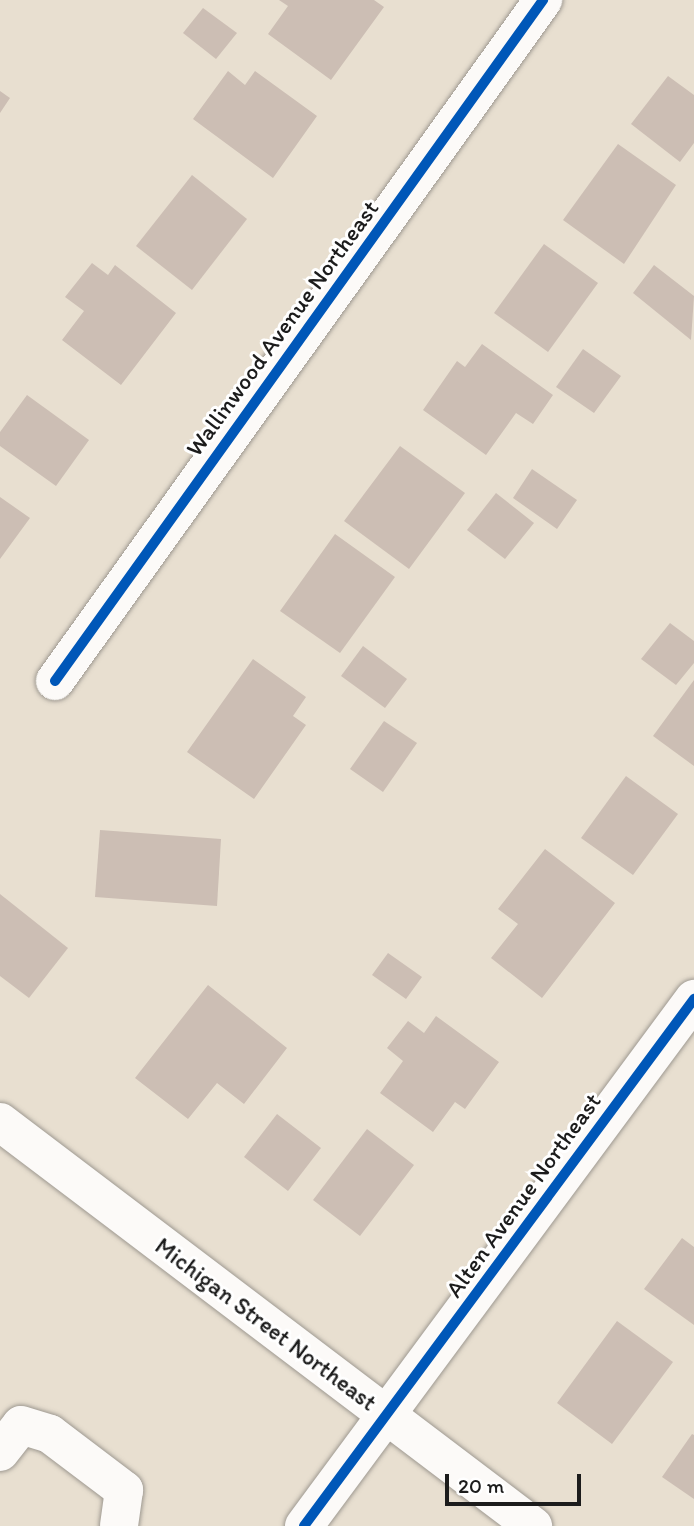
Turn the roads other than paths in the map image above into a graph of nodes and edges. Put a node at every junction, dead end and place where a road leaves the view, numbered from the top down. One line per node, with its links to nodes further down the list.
1 (543, 0): 2 (street, Wallinwood Avenue Northeast)
2 (55, 681)
3 (694, 999): 5 (street, Alten Avenue Northeast)
4 (0, 1122): 5 (street, Michigan Street Northeast)
5 (386, 1415): 8 (street, Alten Avenue Northeast); 9 (street, Michigan Street Northeast)
6 (0, 1451): 7 (street)
7 (119, 1526)
8 (304, 1526)
9 (533, 1526)

